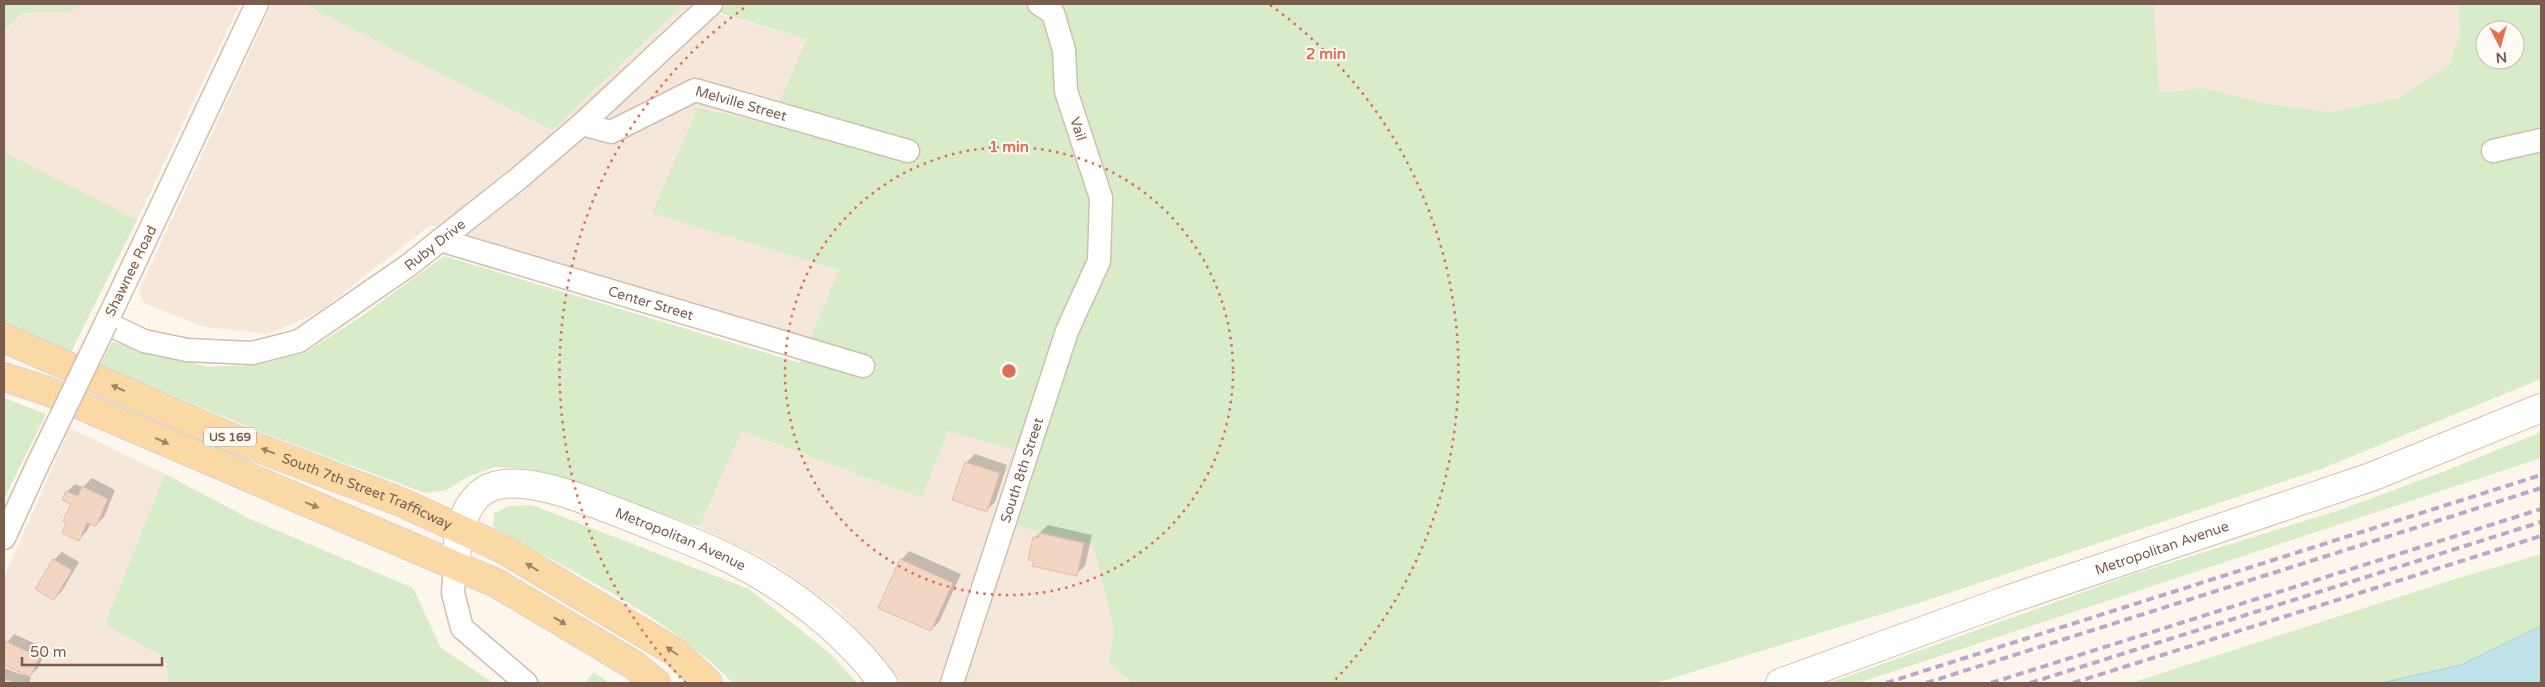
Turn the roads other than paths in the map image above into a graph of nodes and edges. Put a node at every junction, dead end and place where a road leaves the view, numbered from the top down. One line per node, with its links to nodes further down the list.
1 (257, 4): 10 (street, Shawnee Road)
2 (711, 4): 4 (street, Ruby Drive)
3 (1039, 4): 9 (street, Vail)
4 (582, 124): 6 (street, Melville Street); 8 (street, Ruby Drive)
5 (2541, 140): 7 (street)
6 (908, 151)
7 (2493, 151)
8 (440, 240): 10 (street, Ruby Drive); 12 (street, Center Street)
9 (1100, 261): 22 (street, South 8th Street)
10 (106, 323): 16 (street, Shawnee Road, bridge)
11 (4, 338): 15 (main road, South 7th Street Trafficway / US 169, one-way to 11)
12 (863, 366)
13 (4, 377): 17 (main road, US 169, one-way to 17)
14 (2541, 408): 23 (main road, Metropolitan Avenue)
15 (459, 529): 17 (main road); 20 (main road, South 7th Street Trafficway / US 169, one-way to 15); 21 (main road, Metropolitan Avenue)
16 (5, 532)
17 (455, 564): 18 (street); 19 (main road, US 169, one-way to 19)
18 (526, 683)
19 (656, 683)
20 (708, 683)
21 (883, 683)
22 (952, 683)
23 (1780, 683)

